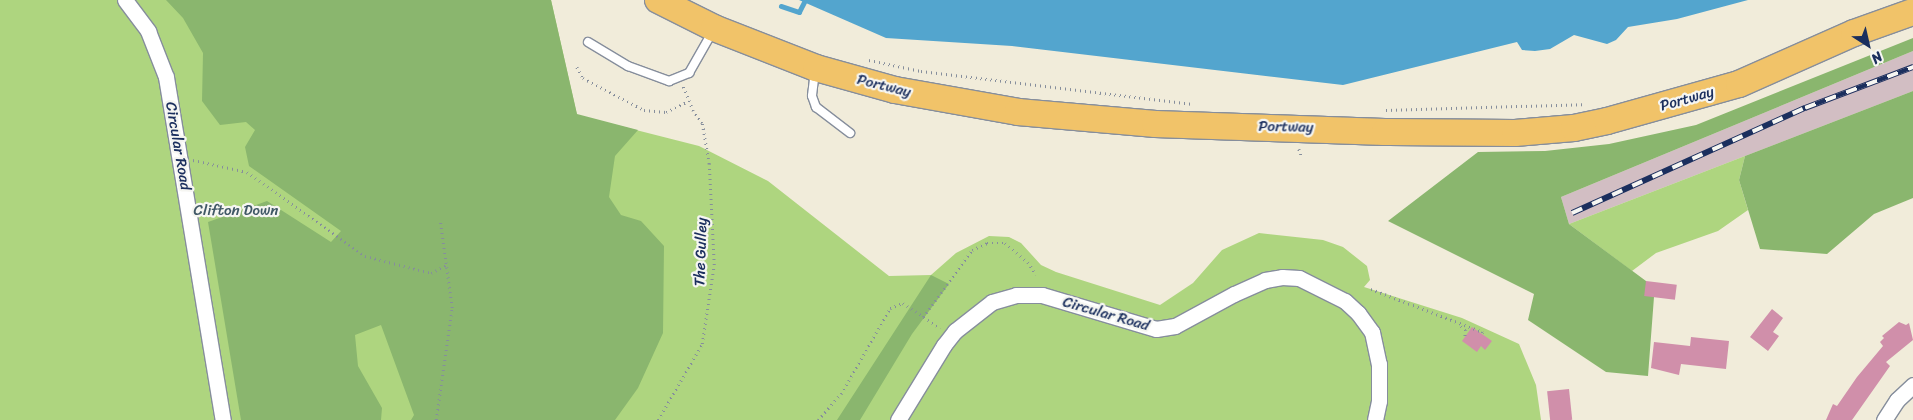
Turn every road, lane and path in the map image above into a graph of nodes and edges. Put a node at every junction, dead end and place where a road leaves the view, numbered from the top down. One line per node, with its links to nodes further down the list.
1 (125, 0): 26 (street, Circular Road)
2 (658, 0): 4 (highway, Portway)
3 (1913, 12): 8 (highway, Portway)
4 (714, 28): 8 (highway, Portway); 9 (lane)
5 (588, 42): 9 (lane)
6 (866, 60): 11 (path, Portway)
7 (577, 67): 10 (path)
8 (816, 68): 14 (lane)
9 (681, 79): 10 (path, The Gulley)
10 (689, 101): 28 (path, The Gulley)
11 (1198, 104)
12 (1587, 104): 13 (path)
13 (1384, 110)
14 (850, 133)
15 (189, 159): 17 (path)
16 (440, 220): 17 (path)
17 (448, 264): 27 (path)
18 (1036, 275): 20 (path)
19 (1371, 289): 21 (path)
20 (923, 317): 22 (path); 29 (path)
21 (1458, 324): 23 (path); 24 (path)
22 (943, 330)
23 (1482, 334)
24 (1465, 337)
25 (1913, 385): 32 (street)
26 (223, 420)
27 (436, 420)
28 (658, 420)
29 (818, 420)
30 (898, 420): 31 (street, Circular Road)
31 (1375, 420)
32 (1884, 420)

